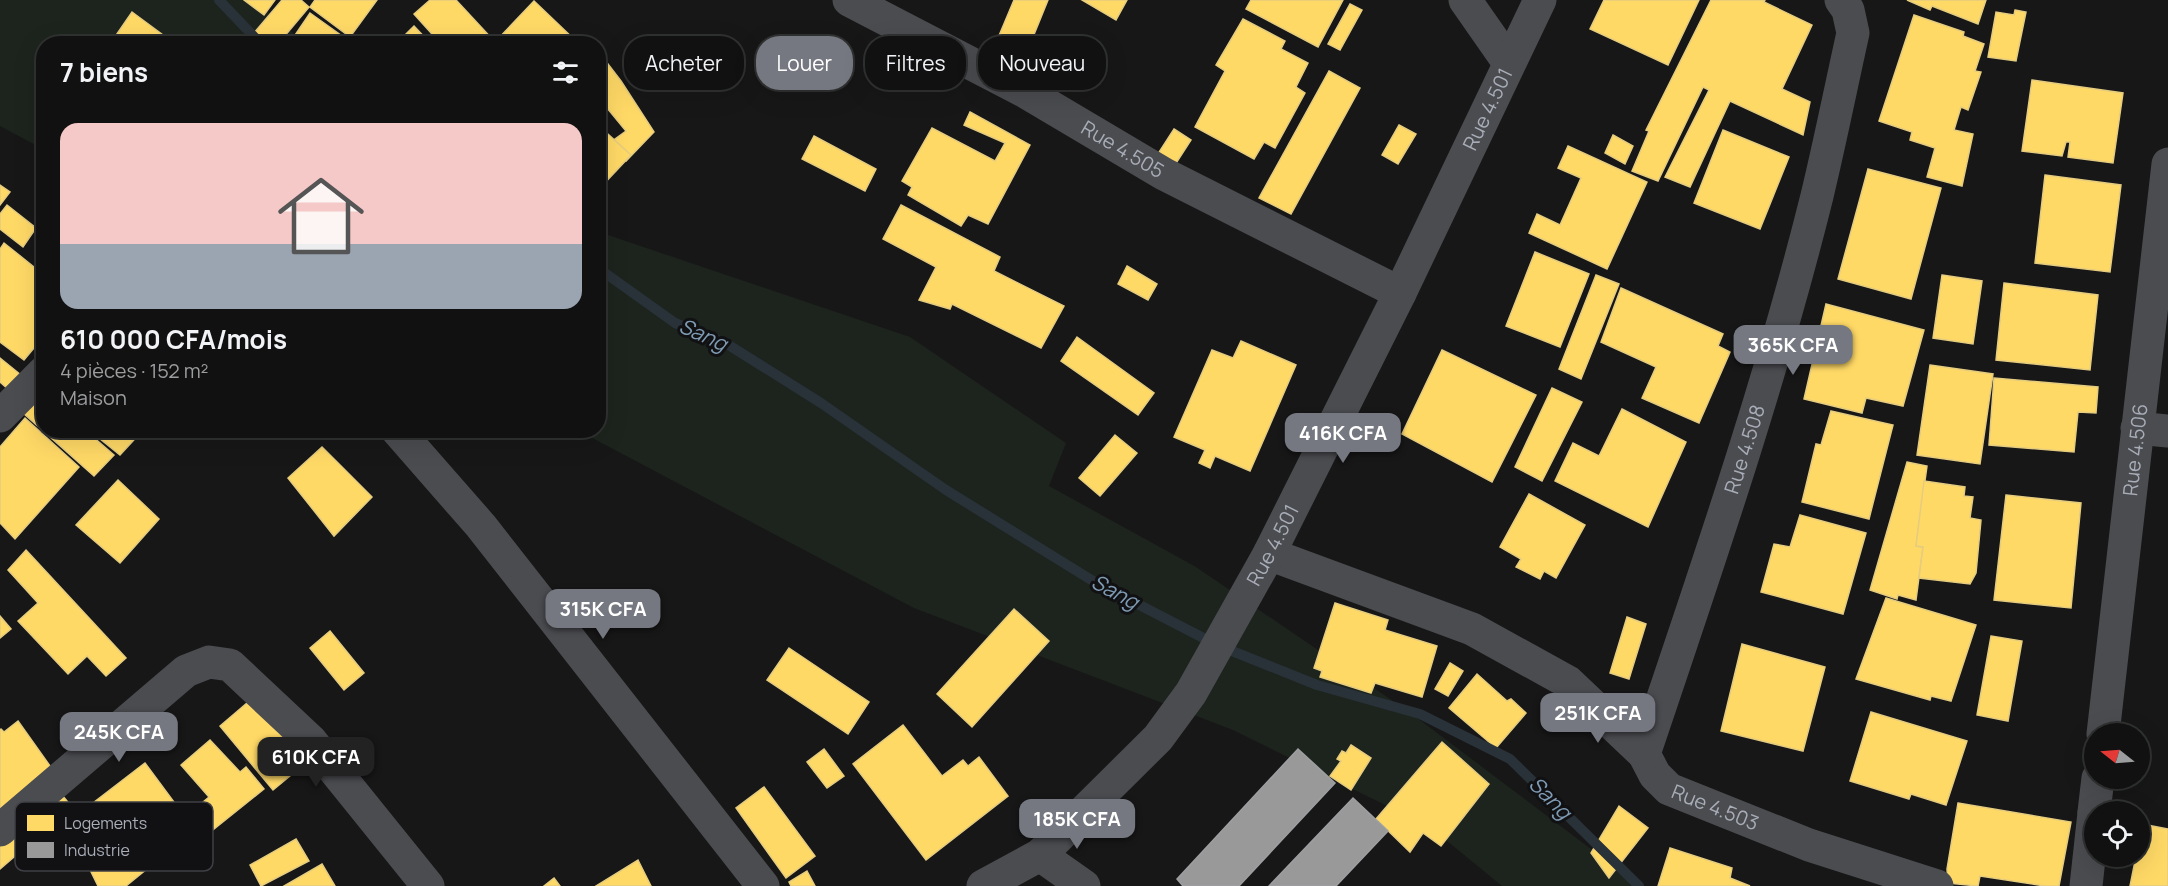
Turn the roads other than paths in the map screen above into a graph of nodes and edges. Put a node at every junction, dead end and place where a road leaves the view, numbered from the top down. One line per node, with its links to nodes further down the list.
1 (849, 0): 7 (street, Rue 4.505)
2 (1466, 0): 5 (street)
3 (1540, 0): 5 (street, Rue 4.501)
4 (1841, 0): 14 (street, Rue 4.508)
5 (1509, 63): 7 (street, Rue 4.501)
6 (2168, 164): 10 (street, Rue 4.506)
7 (1400, 293): 12 (street, Rue 4.501)
8 (36, 380): 9 (street)
9 (0, 416)
10 (2152, 429): 13 (street, Rue 4.506)
11 (404, 438): 21 (street)
12 (1269, 554): 14 (street, Rue 4.503); 18 (street, Rue 4.501)
13 (2105, 723)
14 (1644, 754): 24 (street, Rue 4.503)
15 (33, 802): 20 (street)
16 (15, 817): 17 (street)
17 (0, 830)
18 (1040, 855): 22 (street, Rue 4.501); 23 (street)
19 (2088, 867): 25 (street)
20 (428, 886)
21 (763, 886)
22 (983, 886)
23 (1084, 886)
24 (1937, 886)
25 (2086, 886)

